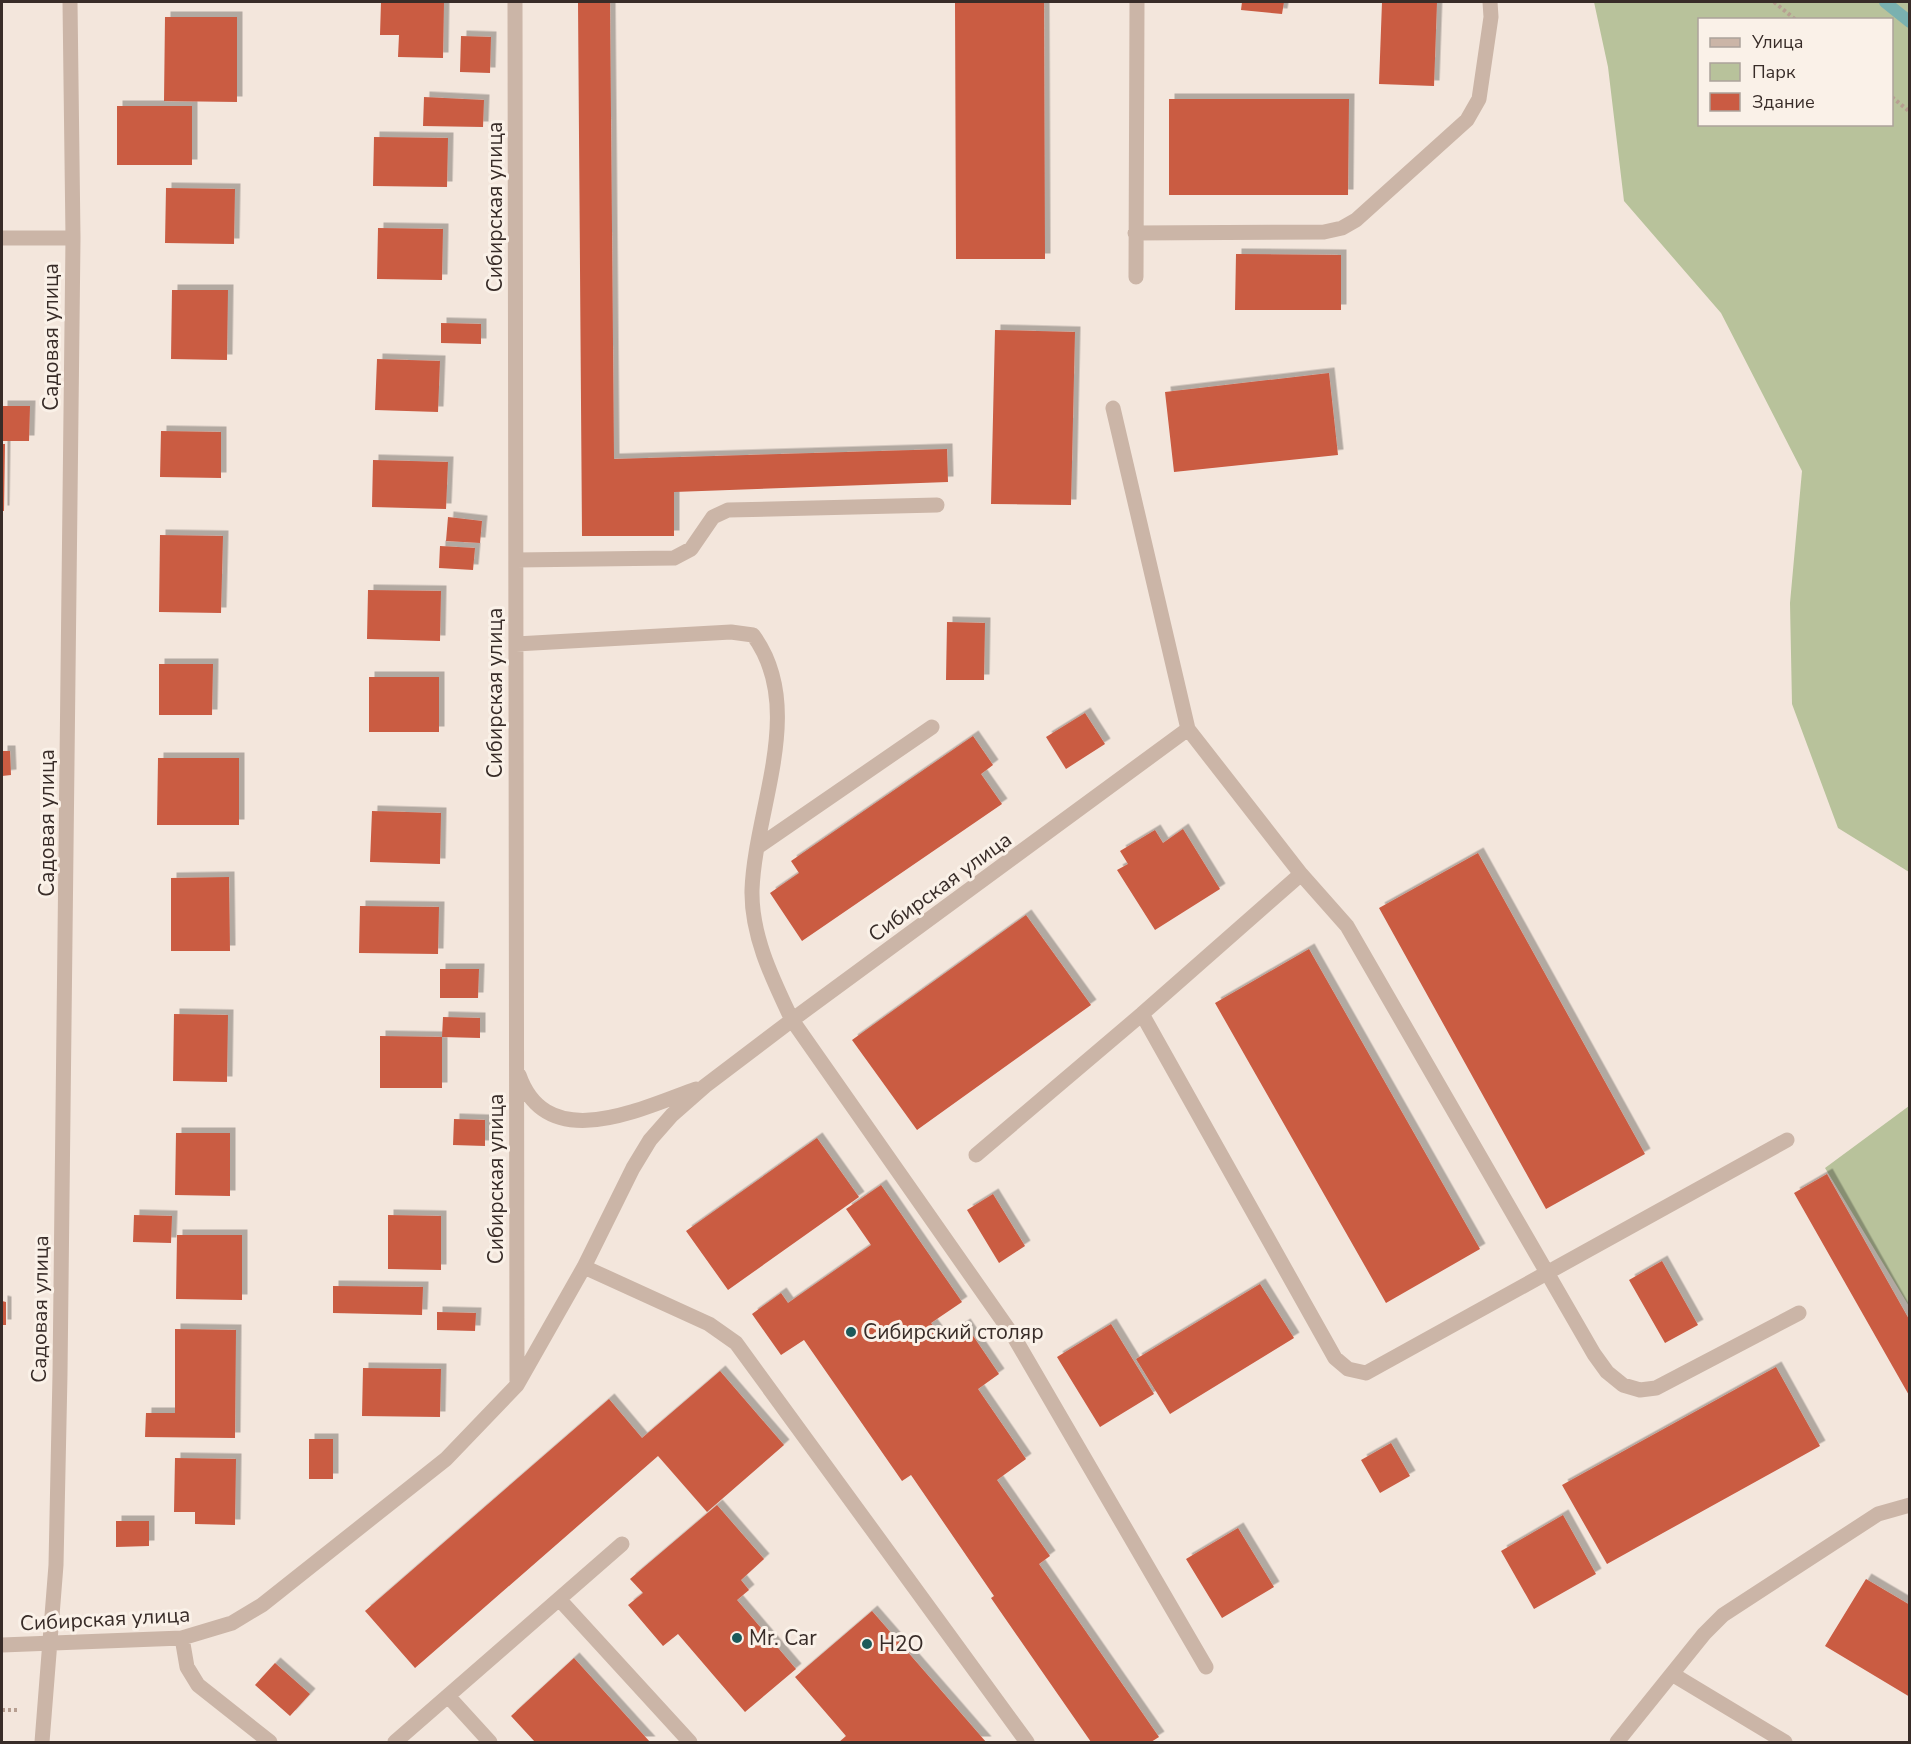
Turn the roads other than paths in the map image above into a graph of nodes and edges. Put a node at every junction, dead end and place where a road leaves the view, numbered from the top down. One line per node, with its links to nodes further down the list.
1 (70, 2): 7 (street, Садовая улица)
2 (515, 2): 11 (street, Сибирская улица)
3 (1137, 2): 5 (street)
4 (1490, 2): 5 (street)
5 (1135, 234): 8 (street)
6 (2, 238): 7 (street)
7 (73, 238): 31 (street, Садовая улица)
8 (1136, 277)
9 (1113, 408): 14 (street)
10 (937, 505): 11 (street)
11 (516, 560): 12 (street, Сибирская улица)
12 (516, 644): 15 (street); 19 (street, Сибирская улица)
13 (932, 727): 15 (street)
14 (1188, 729): 16 (street); 18 (street, Сибирская улица)
15 (759, 846): 18 (street)
16 (1301, 874): 17 (street); 24 (street)
17 (1142, 1014): 22 (street); 24 (street)
18 (792, 1020): 20 (street, Сибирская улица); 33 (street)
19 (517, 1067): 20 (street); 26 (street, Сибирская улица)
20 (705, 1086): 23 (street, Сибирская улица)
21 (1787, 1140): 24 (street)
22 (976, 1155)
23 (584, 1267): 26 (street, Сибирская улица); 41 (street)
24 (1546, 1273): 25 (street)
25 (1800, 1313)
26 (517, 1385): 30 (street, Сибирская улица)
27 (1910, 1505): 34 (street)
28 (622, 1544): 29 (street)
29 (559, 1599): 35 (street); 40 (street)
30 (182, 1638): 31 (street, Сибирская улица); 36 (street)
31 (50, 1644): 32 (street, Сибирская улица); 37 (street, Садовая улица)
32 (2, 1645)
33 (1206, 1667)
34 (1672, 1674): 42 (street); 43 (street)
35 (448, 1696): 38 (street); 39 (street)
36 (270, 1742)
37 (42, 1743)
38 (395, 1743)
39 (490, 1743)
40 (690, 1743)
41 (1027, 1743)
42 (1617, 1743)
43 (1785, 1743)

